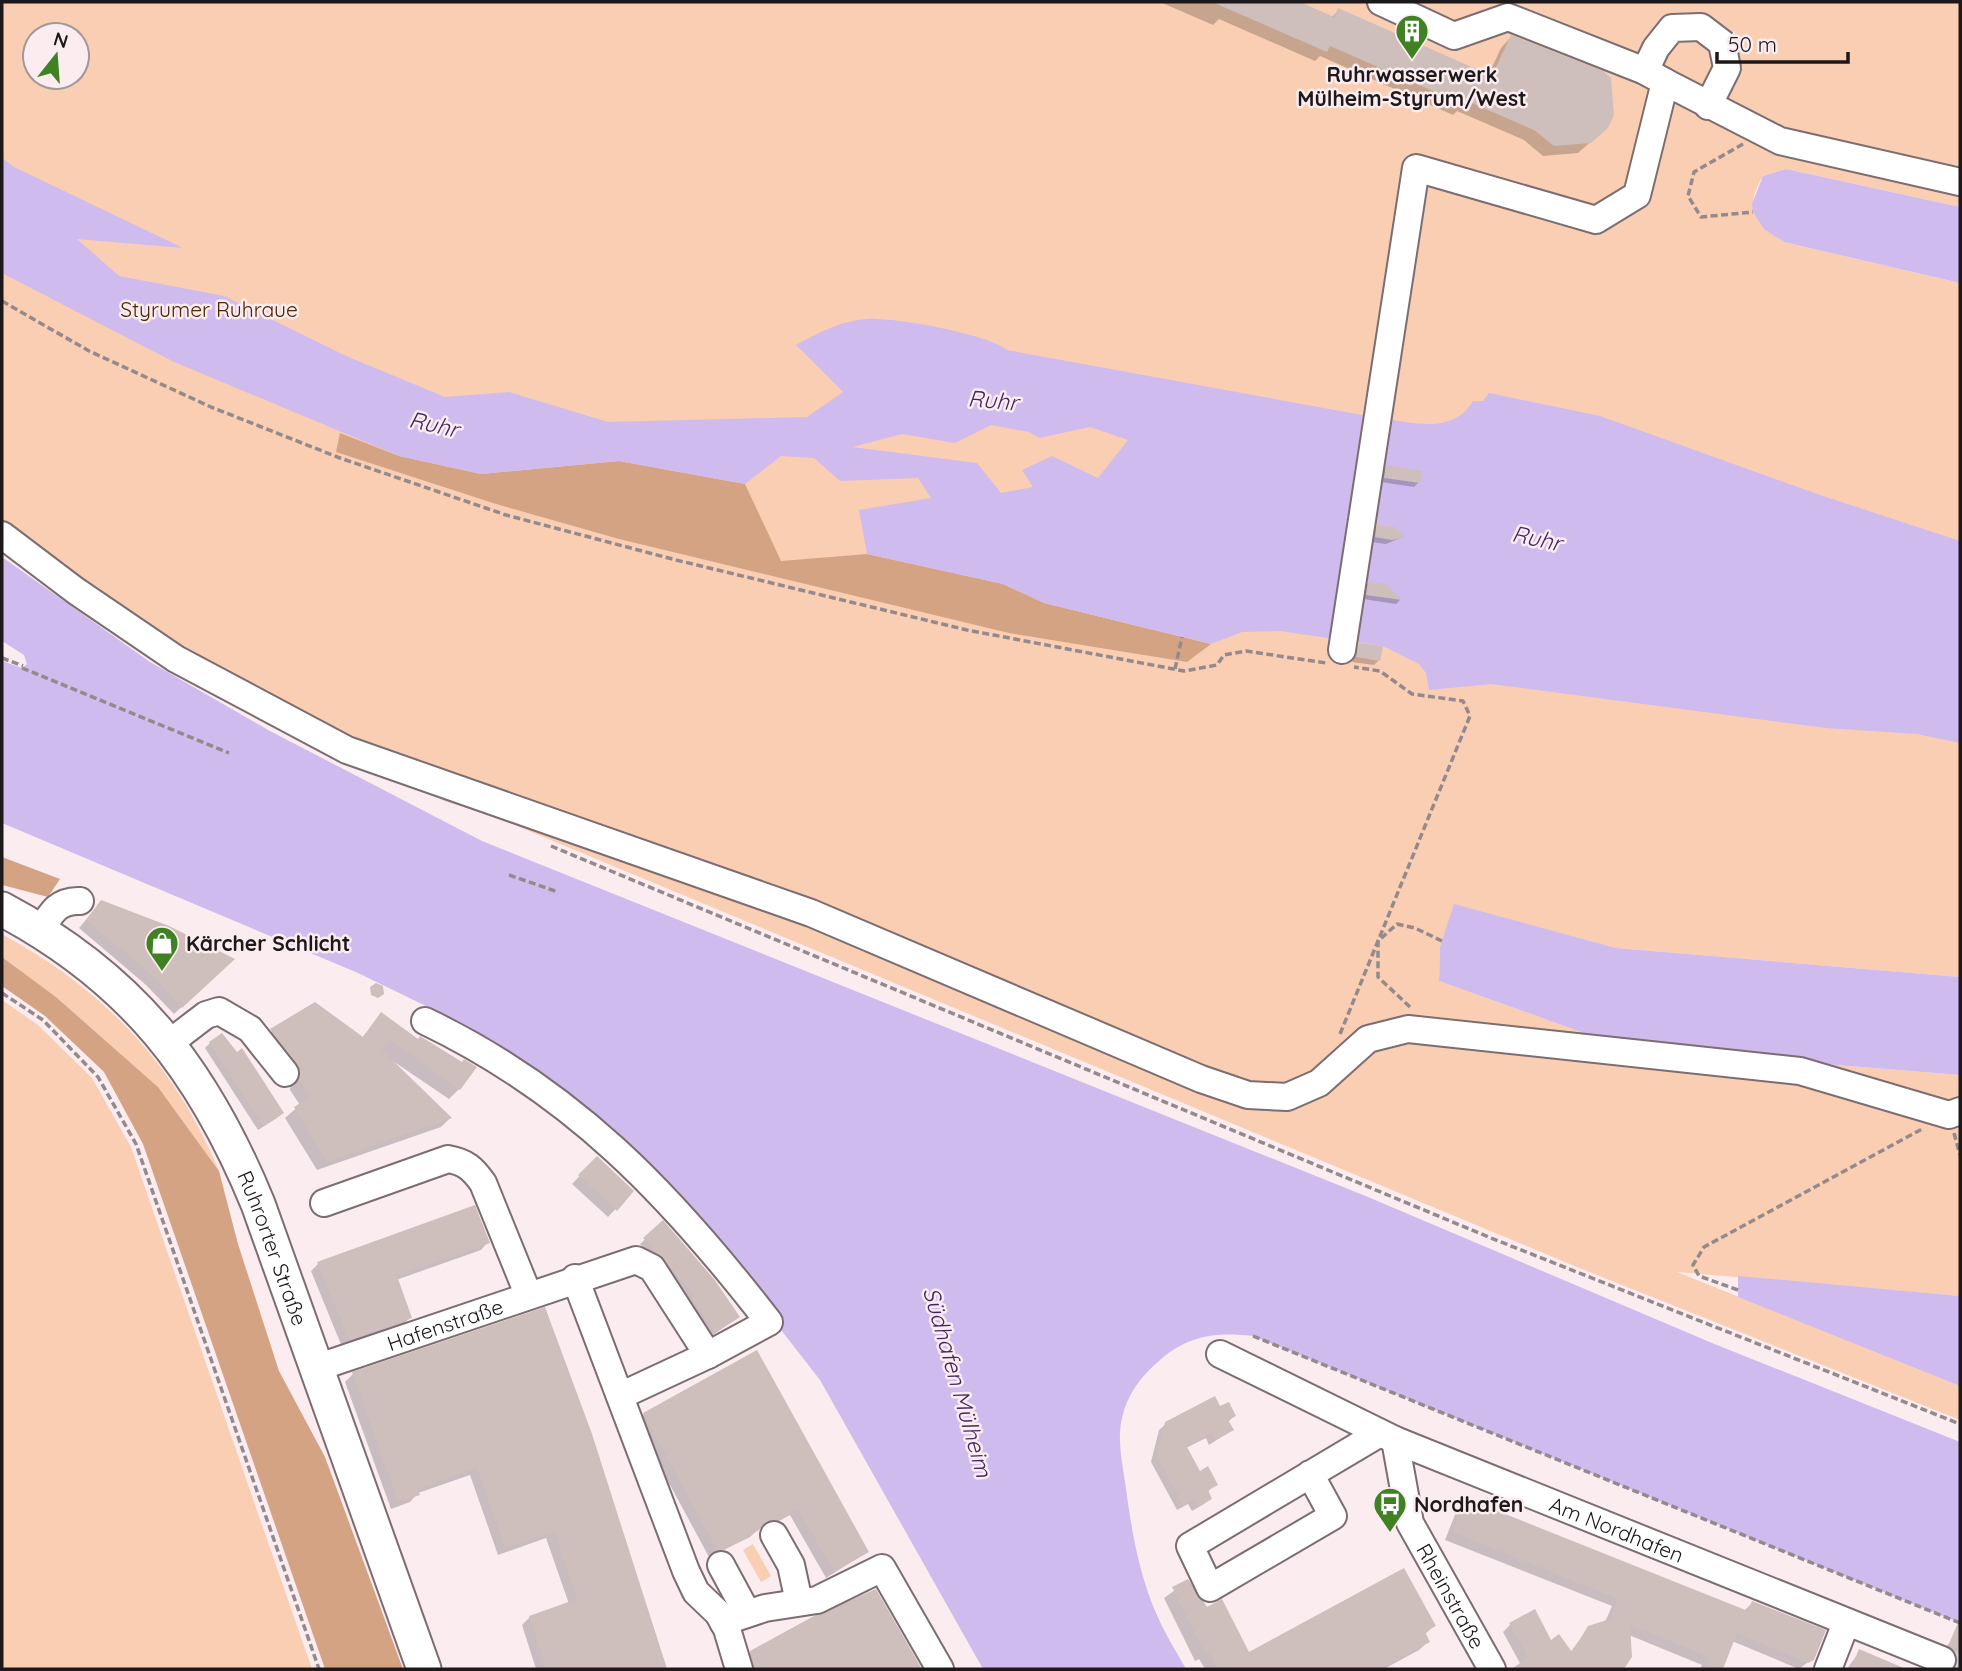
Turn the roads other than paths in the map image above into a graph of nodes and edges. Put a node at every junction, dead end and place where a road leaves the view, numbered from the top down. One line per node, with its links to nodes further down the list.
1 (1381, 2): 2 (street)
2 (1655, 77): 3 (street); 3 (street); 6 (street)
3 (1708, 106): 4 (street)
4 (1960, 182)
5 (2, 535): 13 (street)
6 (1345, 661)
7 (80, 901): 9 (street)
8 (2, 909): 9 (main road, Ruhrorter Straße)
9 (41, 930): 11 (main road, Ruhrorter Straße)
10 (425, 1021): 18 (street)
11 (169, 1044): 12 (street); 19 (main road, Ruhrorter Straße)
12 (285, 1073)
13 (1954, 1113)
14 (324, 1203): 16 (street)
15 (575, 1278): 16 (street, Hafenstraße); 18 (street, Hafenstraße); 20 (street)
16 (528, 1294): 19 (street, Hafenstraße)
17 (1220, 1354): 21 (street, Am Nordhafen)
18 (708, 1355): 20 (street)
19 (316, 1368): 29 (main road, Ruhrorter Straße)
20 (620, 1396): 26 (street)
21 (1388, 1436): 22 (street); 27 (street, Am Nordhafen); 32 (street, Rheinstraße)
22 (1310, 1474): 22 (street)
23 (774, 1535): 25 (street)
24 (720, 1565): 26 (street)
25 (799, 1602): 26 (street); 31 (street)
26 (735, 1618): 30 (street)
27 (1846, 1623): 28 (street, Am Nordhafen); 33 (street)
28 (1942, 1660)
29 (424, 1669)
30 (740, 1669)
31 (940, 1669)
32 (1492, 1669)
33 (1828, 1669)

